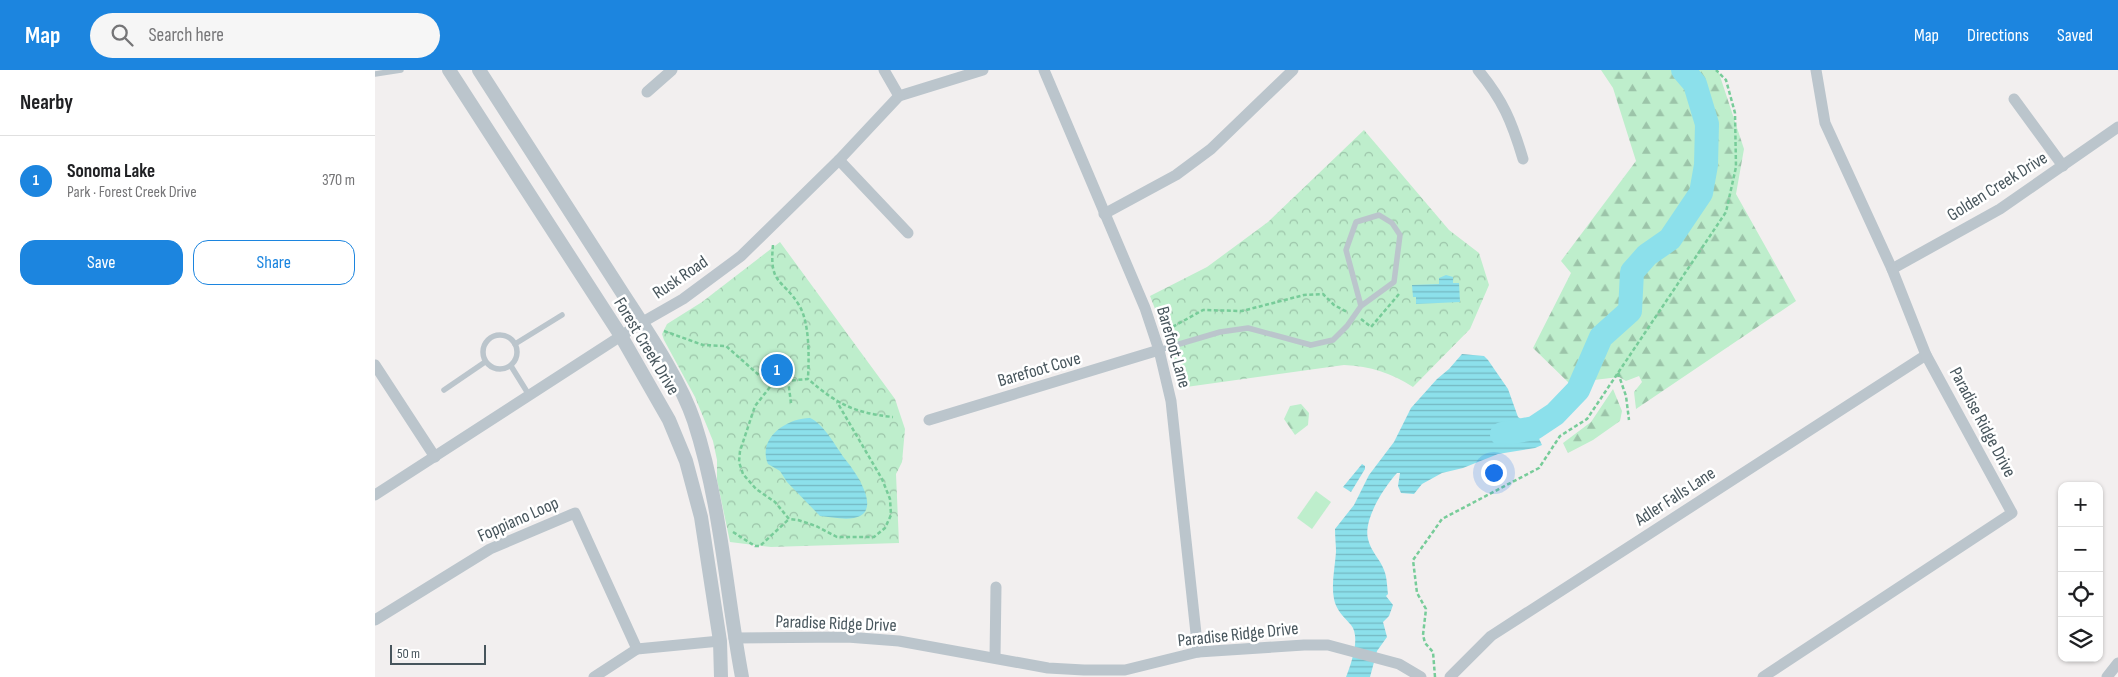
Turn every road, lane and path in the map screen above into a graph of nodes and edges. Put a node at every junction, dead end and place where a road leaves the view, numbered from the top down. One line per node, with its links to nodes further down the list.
1 (401, 70): 12 (lane)
2 (449, 70): 31 (street, Forest Creek Drive)
3 (479, 70): 28 (street, Forest Creek Drive)
4 (673, 70): 13 (street)
5 (884, 70): 14 (street)
6 (983, 70): 14 (street, Rusk Road)
7 (1044, 70): 20 (street, Barefoot Lane)
8 (1293, 70): 20 (street)
9 (1477, 70): 17 (street)
10 (1716, 70): 38 (path)
11 (1816, 70): 23 (street, Paradise Ridge Drive)
12 (375, 74)
13 (647, 92)
14 (899, 96): 18 (street, Rusk Road)
15 (2013, 99): 19 (street)
16 (2118, 127): 19 (street, Golden Creek Drive)
17 (1523, 159)
18 (839, 160): 21 (street); 28 (street, Rusk Road)
19 (2063, 166): 23 (street, Golden Creek Drive)
20 (1104, 214): 33 (street, Barefoot Lane)
21 (907, 233)
22 (773, 245): 39 (path)
23 (1892, 269): 34 (street, Paradise Ridge Drive)
24 (1399, 294): 27 (path)
25 (1361, 306): 25 (lane); 27 (lane)
26 (562, 315): 32 (lane)
27 (1355, 316): 29 (path); 33 (lane)
28 (641, 323): 31 (street, Rusk Road); 55 (street, Forest Creek Drive)
29 (1167, 330)
30 (664, 331): 41 (path)
31 (621, 336): 43 (street, Rusk Road); 56 (street, Forest Creek Drive)
32 (515, 344): 35 (lane); 37 (lane)
33 (1159, 350): 47 (street, Barefoot Cove); 58 (street, Barefoot Lane)
34 (1926, 355): 66 (street, Adler Falls Lane); 67 (street, Paradise Ridge Drive)
35 (485, 362): 37 (lane); 42 (lane)
36 (375, 365): 49 (street)
37 (511, 366): 43 (lane)
38 (1617, 373): 48 (path); 65 (path)
39 (808, 378): 40 (path); 44 (path)
40 (788, 380): 41 (path); 45 (path)
41 (774, 382): 51 (path)
42 (444, 390)
43 (529, 395): 49 (street, Rusk Road)
44 (837, 402): 46 (path); 51 (path)
45 (791, 403)
46 (893, 416)
47 (929, 420)
48 (1629, 420)
49 (435, 457): 50 (street, Rusk Road)
50 (375, 495)
51 (789, 519): 52 (path)
52 (733, 532)
53 (996, 587): 59 (street)
54 (375, 620): 57 (street, Foppiano Loop)
55 (734, 638): 59 (street, Paradise Ridge Drive); 63 (street, Forest Creek Drive)
56 (720, 640): 57 (street); 62 (street, Forest Creek Drive)
57 (637, 649): 61 (street)
58 (1198, 652): 59 (street, Paradise Ridge Drive); 64 (street, Paradise Ridge Drive)
59 (995, 657)
60 (2118, 663): 68 (street)
61 (594, 677)
62 (721, 677)
63 (742, 677)
64 (1421, 677)
65 (1435, 677)
66 (1450, 677)
67 (1763, 677)
68 (2107, 677)

